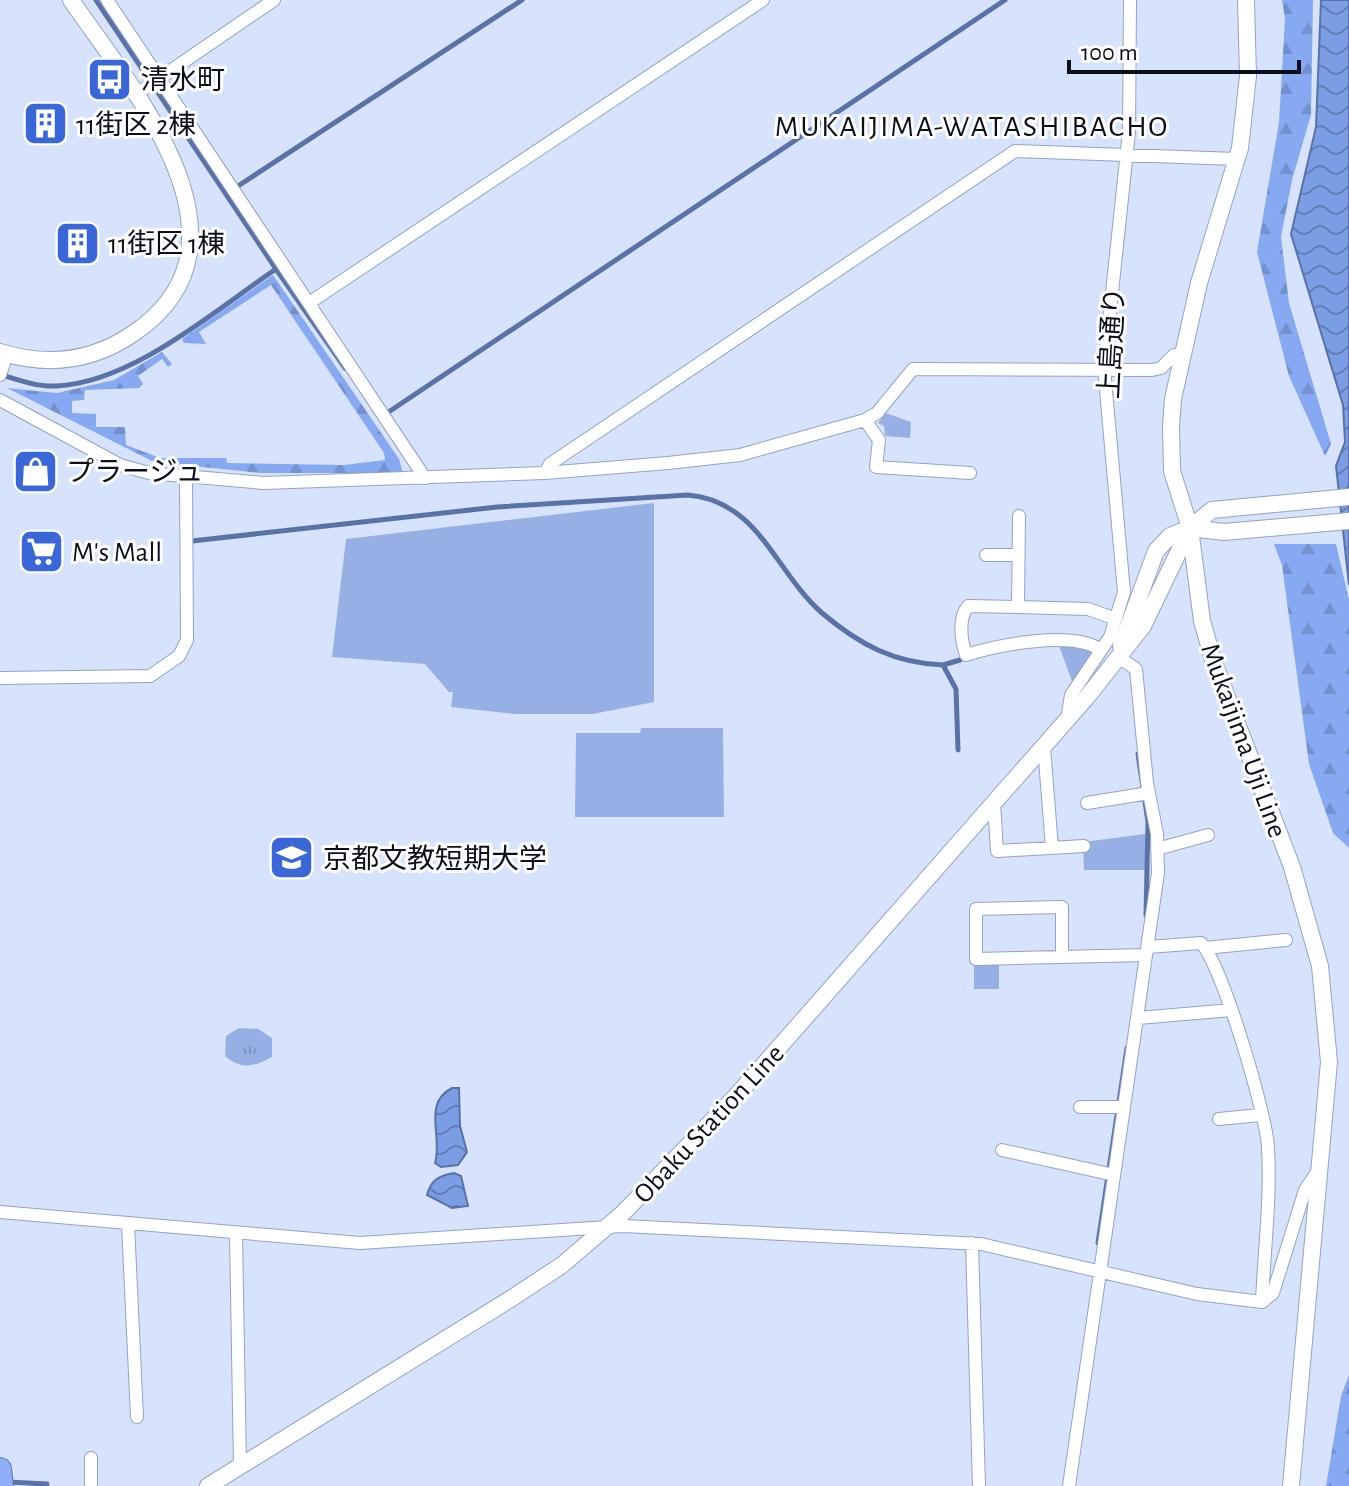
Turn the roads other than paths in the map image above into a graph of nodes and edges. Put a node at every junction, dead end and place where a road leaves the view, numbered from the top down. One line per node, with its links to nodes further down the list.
1 (71, 0): 8 (main road)
2 (107, 0): 7 (street)
3 (274, 0): 7 (street)
4 (763, 0): 11 (street)
5 (1130, 0): 9 (street, 上島通り)
6 (1246, 0): 10 (main road, Mukaijima Uji Line)
7 (155, 81): 8 (street); 11 (street)
8 (135, 95): 12 (main road)
9 (1126, 156): 10 (street); 14 (street, 上島通り); 18 (street)
10 (1236, 159): 13 (main road, Mukaijima Uji Line)
11 (309, 303): 21 (street)
12 (4, 353): 15 (street)
13 (1182, 356): 14 (street); 25 (main road, Mukaijima Uji Line)
14 (1104, 368): 17 (street); 31 (street, 上島通り)
15 (1, 373)
16 (0, 400): 20 (street)
17 (865, 420): 18 (street); 19 (street)
18 (545, 473): 21 (street)
19 (970, 473)
20 (186, 476): 21 (street); 34 (street)
21 (425, 478)
22 (1349, 497): 25 (main road, Obaku Station Line)
23 (1019, 516): 27 (street)
24 (1349, 521): 25 (main road)
25 (1190, 528): 28 (main road, Obaku Station Line); 29 (main road, Mukaijima Uji Line); 33 (main road, Obaku Station Line)
26 (986, 555): 27 (street)
27 (1018, 555): 30 (street)
28 (1161, 585): 29 (main road); 33 (main road, Obaku Station Line)
29 (1197, 589): 55 (main road, Mukaijima Uji Line)
30 (1018, 607): 31 (street); 32 (street)
31 (1116, 619): 32 (street, 上島通り)
32 (1101, 650): 35 (street, 上島通り)
33 (1118, 657): 35 (main road, Obaku Station Line); 37 (street)
34 (0, 678)
35 (1067, 720): 36 (main road, Obaku Station Line)
36 (1044, 747): 38 (main road, Obaku Station Line); 42 (street)
37 (1148, 793): 39 (street); 43 (street)
38 (994, 803): 42 (street); 59 (main road, Obaku Station Line)
39 (1087, 803)
40 (1208, 835): 43 (street)
41 (1084, 846): 42 (street)
42 (1052, 848)
43 (1157, 849): 46 (street)
44 (1286, 940): 45 (street)
45 (1205, 948): 46 (street); 48 (street)
46 (1146, 953): 47 (street); 49 (street)
47 (1062, 957): 47 (street)
48 (1232, 1010): 49 (street); 52 (street)
49 (1138, 1018): 51 (street)
50 (1080, 1107): 51 (street)
51 (1124, 1107): 56 (street)
52 (1260, 1115): 53 (street); 63 (street)
53 (1219, 1119)
54 (1002, 1150): 56 (street)
55 (1322, 1165): 63 (street); 74 (main road, Mukaijima Uji Line)
56 (1114, 1175): 62 (street)
57 (0, 1212): 58 (street)
58 (128, 1224): 60 (street); 64 (street)
59 (605, 1228): 60 (street); 61 (street); 66 (main road, Obaku Station Line)
60 (236, 1233): 66 (street)
61 (972, 1243): 62 (street); 72 (street)
62 (1099, 1273): 63 (street); 73 (street)
63 (1262, 1302)
64 (137, 1417)
65 (91, 1458): 70 (street)
66 (240, 1467): 71 (main road, Obaku Station Line)
67 (0, 1469): 68 (highway)
68 (1, 1475): 69 (highway)
69 (2, 1486)
70 (91, 1486)
71 (208, 1486)
72 (979, 1486)
73 (1069, 1486)
74 (1291, 1486)

